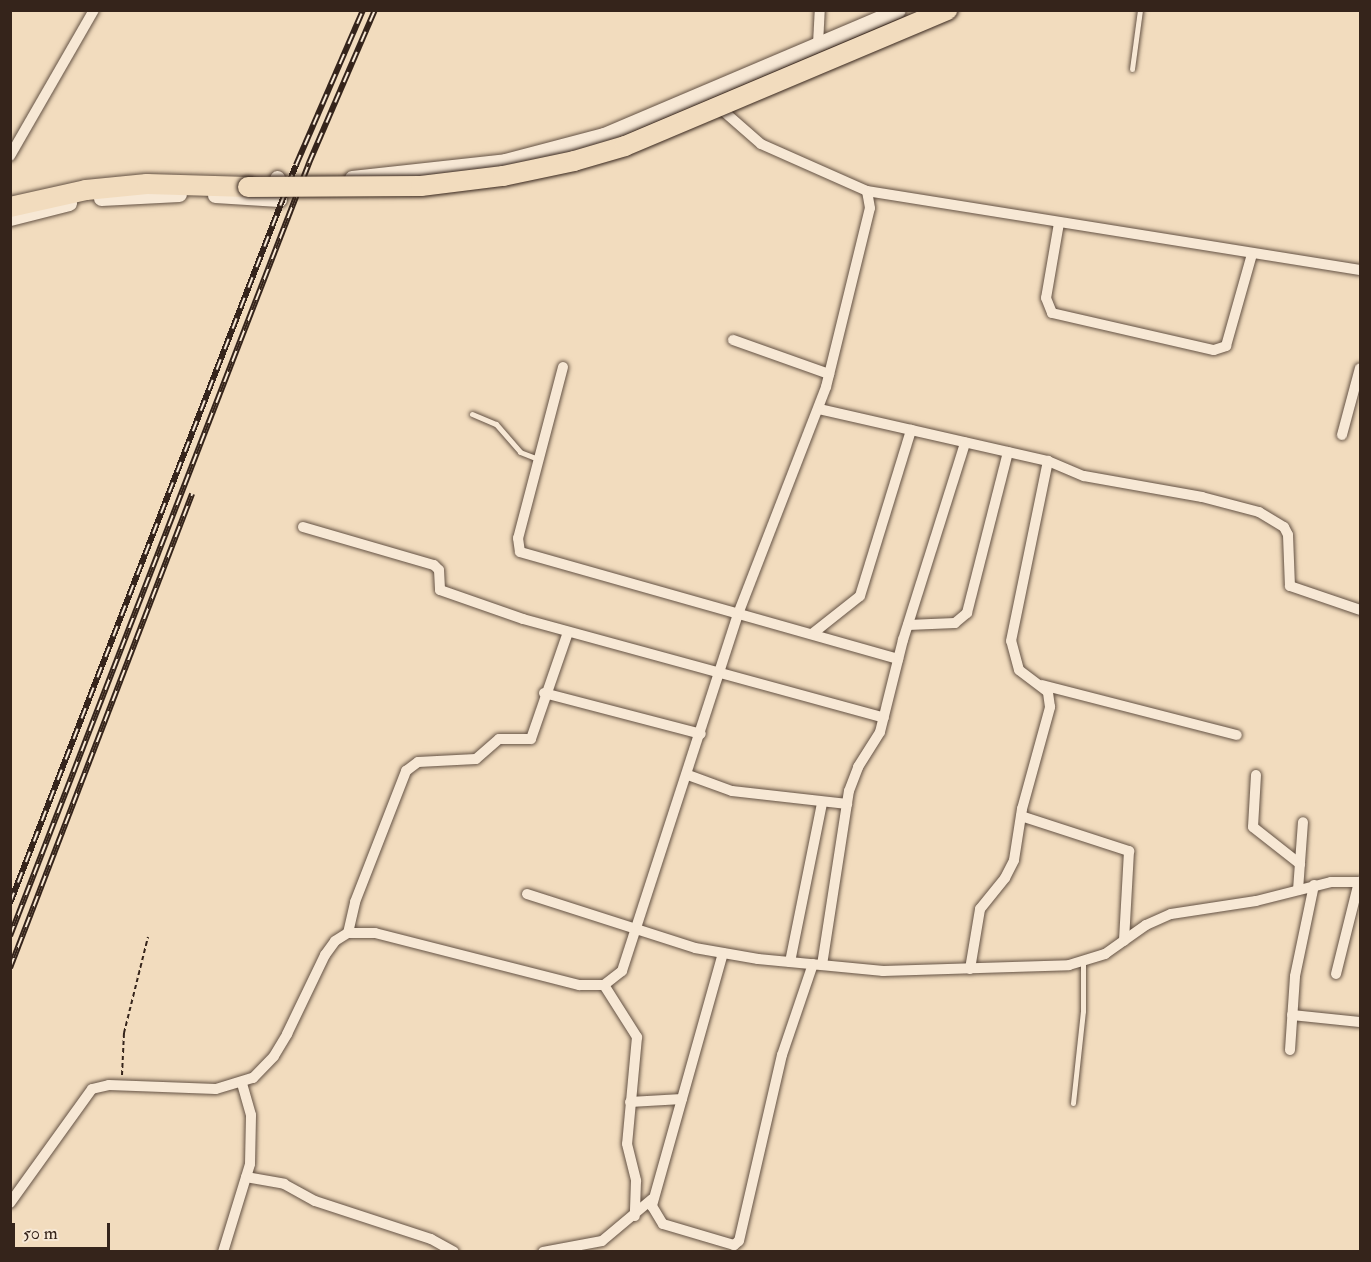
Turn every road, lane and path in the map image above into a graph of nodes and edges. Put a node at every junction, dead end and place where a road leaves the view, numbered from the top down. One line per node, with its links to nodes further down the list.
1 (94, 10): 10 (street)
2 (820, 10): 7 (street)
3 (898, 10): 7 (street)
4 (947, 10): 15 (highway, bridge)
5 (958, 10): 9 (street)
6 (1140, 10): 8 (lane)
7 (819, 44): 12 (street)
8 (1132, 69)
9 (722, 110): 12 (street); 13 (street)
10 (10, 156)
11 (279, 178): 12 (street); 14 (street); 16 (street)
12 (308, 180)
13 (867, 191): 17 (street); 23 (street)
14 (10, 200)
15 (10, 207)
16 (10, 218)
17 (1059, 223): 18 (street); 18 (street)
18 (1252, 254): 19 (street)
19 (1360, 270)
20 (733, 340): 23 (street)
21 (563, 367): 30 (street)
22 (1360, 368): 27 (street)
23 (829, 374): 24 (street)
24 (819, 409): 26 (street); 34 (street)
25 (472, 414): 30 (lane)
26 (911, 430): 28 (street); 37 (street)
27 (1342, 435)
28 (965, 443): 29 (street); 35 (street)
29 (1008, 452): 31 (street); 35 (street)
30 (539, 459): 34 (street)
31 (1048, 460): 33 (street); 40 (street)
32 (303, 527): 36 (street)
33 (1360, 610)
34 (738, 614): 37 (street); 39 (street)
35 (908, 625): 38 (street)
36 (568, 632): 39 (street); 41 (street)
37 (812, 634): 38 (street)
38 (898, 659): 42 (street)
39 (720, 674): 42 (street); 43 (street)
40 (1039, 684): 44 (street); 49 (street)
41 (544, 693): 43 (street); 57 (street)
42 (884, 718): 48 (street)
43 (701, 734): 45 (street)
44 (1237, 735)
45 (688, 775): 47 (street); 56 (street)
46 (1256, 775): 51 (street)
47 (822, 802): 48 (street); 61 (street)
48 (847, 804): 63 (street)
49 (1021, 816): 59 (street); 64 (street)
50 (1303, 822): 51 (street)
51 (1300, 864): 54 (street)
52 (1360, 882): 53 (street); 65 (street)
53 (1314, 885): 54 (street); 67 (street)
54 (1298, 890): 59 (street)
55 (527, 894): 56 (street)
56 (636, 930): 60 (street); 66 (street)
57 (348, 933): 66 (street); 70 (street)
58 (148, 938): 71 (path)
59 (1124, 940): 62 (street)
60 (723, 953): 61 (street); 72 (street)
61 (790, 962): 63 (street)
62 (1083, 962): 64 (street); 74 (lane)
63 (818, 965): 64 (street); 79 (street)
64 (970, 969)
65 (1336, 974)
66 (604, 985): 73 (street)
67 (1292, 1015): 68 (street); 69 (street)
68 (1360, 1022)
69 (1290, 1050)
70 (242, 1084): 71 (street); 75 (street)
71 (123, 1086): 77 (street)
72 (682, 1099): 73 (street); 76 (street)
73 (630, 1102): 78 (street)
74 (1073, 1103)
75 (246, 1177): 80 (street); 81 (street)
76 (652, 1199): 78 (street); 79 (street)
77 (10, 1203)
78 (635, 1216): 82 (street)
79 (715, 1246)
80 (223, 1251)
81 (454, 1251)
82 (543, 1251)

